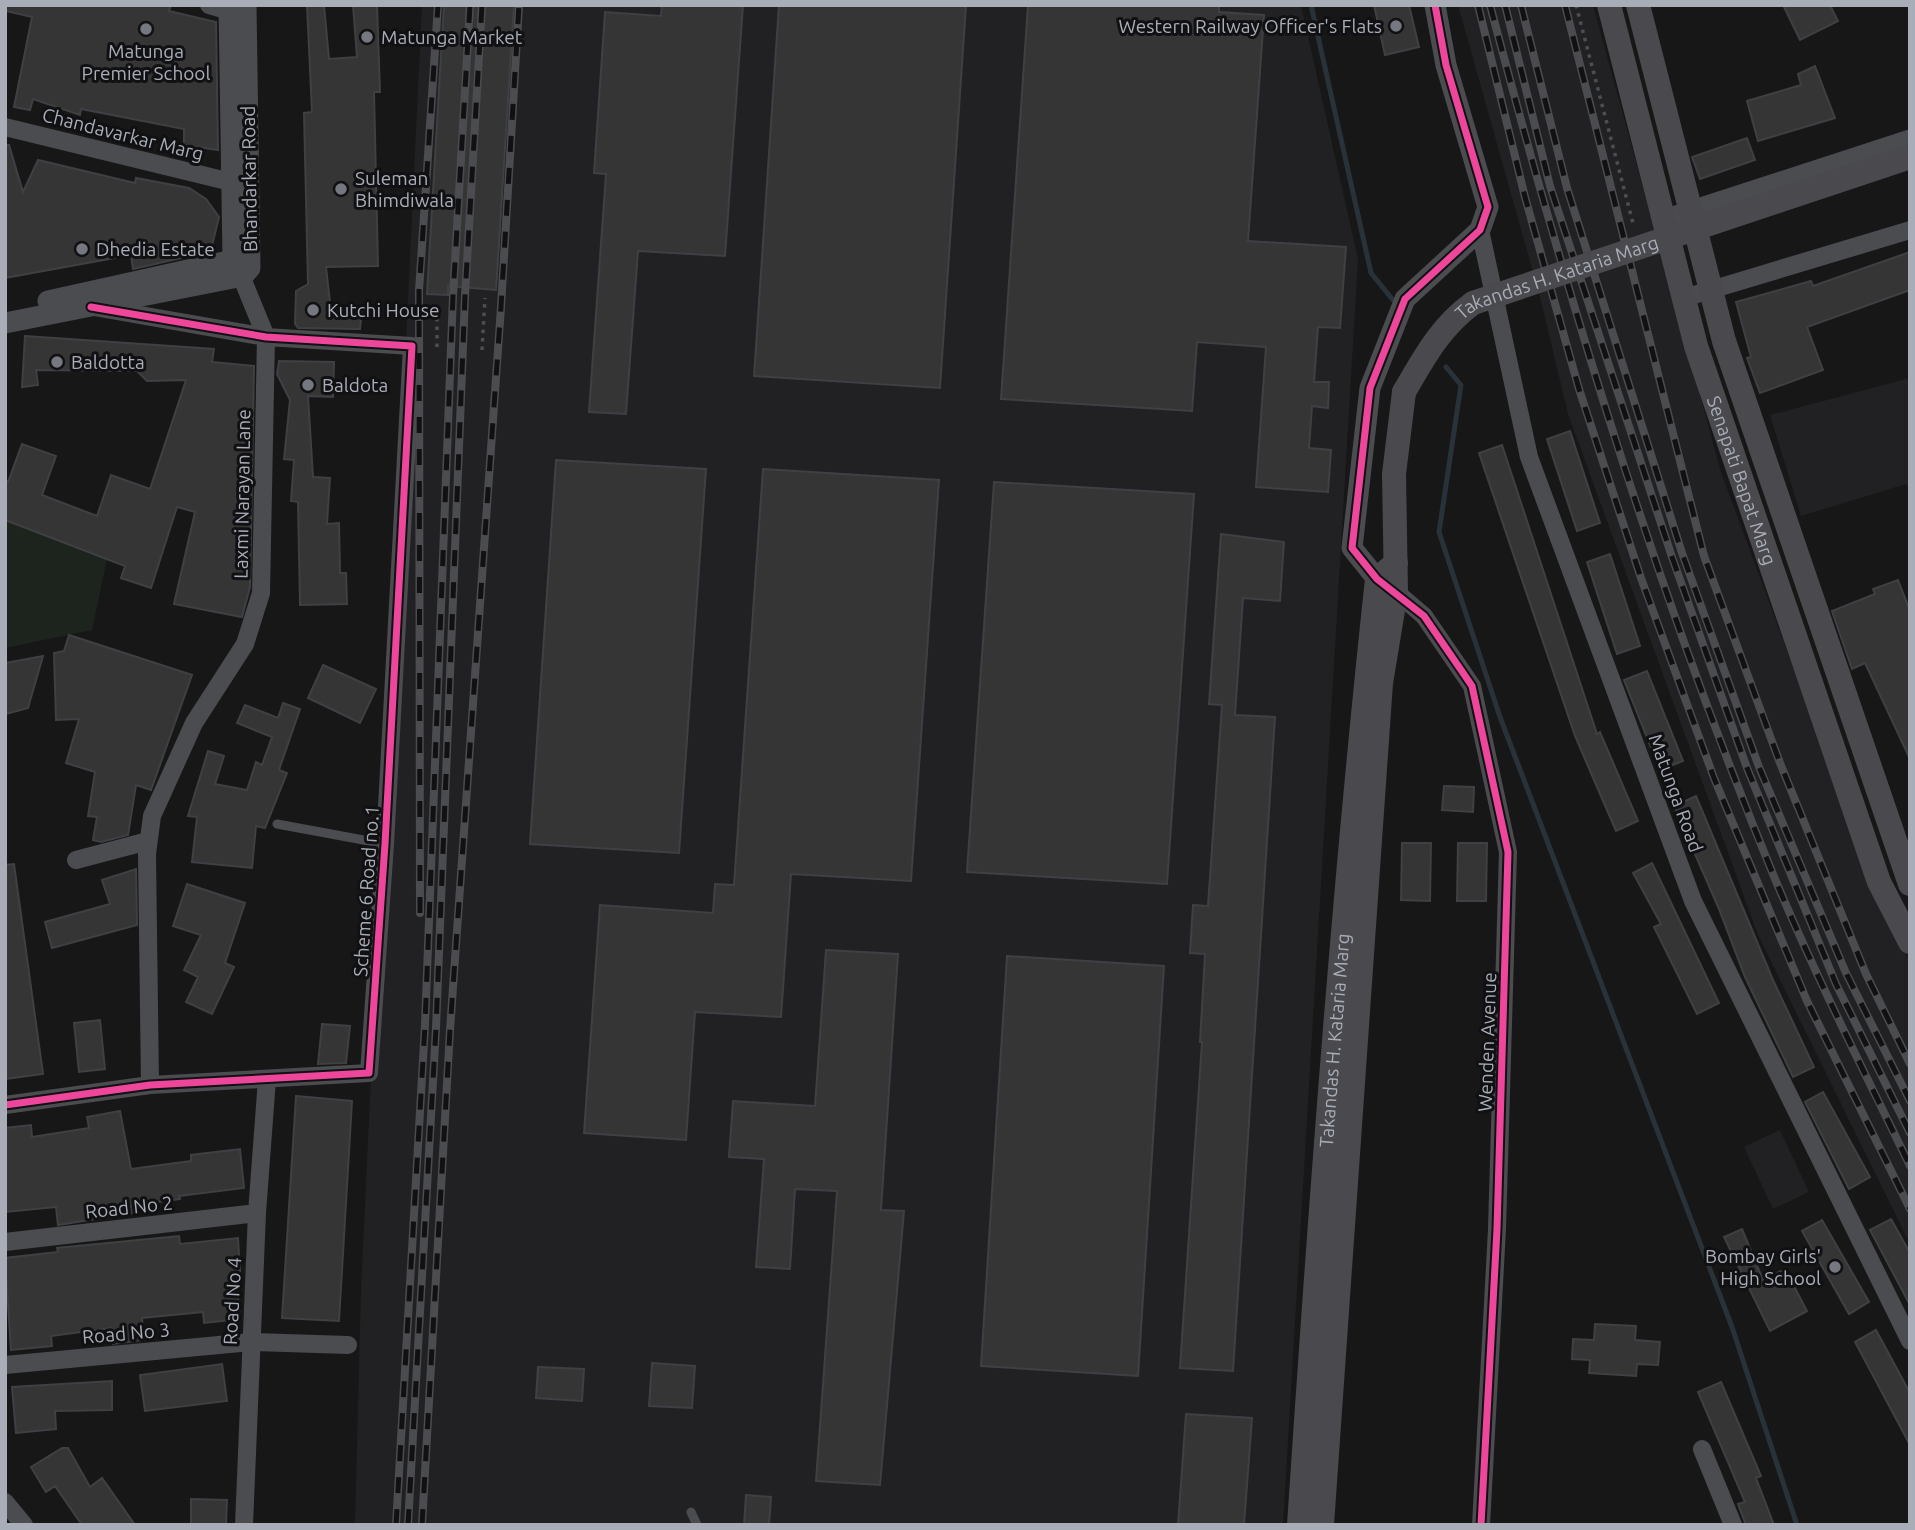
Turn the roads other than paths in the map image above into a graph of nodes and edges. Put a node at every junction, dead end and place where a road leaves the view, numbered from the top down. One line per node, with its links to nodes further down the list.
1 (1435, 5): 14 (street)
2 (228, 7): 11 (street); 17 (street, Bhandarkar Road)
3 (1639, 7): 4 (main road); 6 (main road, Senapati Bapat Marg)
4 (1610, 10): 7 (main road, Senapati Bapat Marg)
5 (5, 127): 11 (street, Chandavarkar Marg)
6 (1670, 129): 7 (street); 12 (main road, Senapati Bapat Marg)
7 (1642, 135): 13 (main road, Senapati Bapat Marg)
8 (1910, 140): 12 (street)
9 (1910, 157): 24 (main road, Takandas H. Kataria Marg, bridge)
10 (1910, 170): 16 (street)
11 (230, 182): 17 (street)
12 (1691, 212): 13 (street); 16 (main road, Senapati Bapat Marg)
13 (1664, 220): 19 (main road, Senapati Bapat Marg)
14 (1480, 230): 24 (street); 38 (street, Matunga Road)
15 (1910, 230): 18 (street)
16 (1698, 238): 18 (main road, Senapati Bapat Marg)
17 (238, 268): 20 (street, Bhandarkar Road); 21 (street, Bhandarkar Road); 23 (street, Laxmi Narayan Lane)
18 (1711, 290): 19 (street); 29 (main road, Senapati Bapat Marg)
19 (1684, 298): 30 (main road, Senapati Bapat Marg)
20 (90, 307): 22 (street, Bhandarkar Road); 23 (street)
21 (5, 310)
22 (5, 323)
23 (266, 337): 26 (street, Laxmi Narayan Lane); 27 (street, Scheme 6 Road no.1)
24 (1386, 586): 31 (main road, Takandas H. Kataria Marg); 50 (street, Wenden Avenue)
25 (277, 824): 27 (lane)
26 (148, 841): 28 (street); 34 (street, Laxmi Narayan Lane)
27 (385, 845): 33 (street, Scheme 6 Road no.1)
28 (76, 860)
29 (1908, 877): 30 (street)
30 (1879, 882): 32 (main road, Senapati Bapat Marg)
31 (1353, 918): 48 (main road, Takandas H. Kataria Marg); 49 (main road, Takandas H. Kataria Marg)
32 (1910, 942)
33 (267, 1079): 34 (street, Scheme 6 Road no.1); 36 (street, Road No 4)
34 (150, 1085): 35 (street, Scheme 6 Road no.1)
35 (5, 1105)
36 (257, 1213): 37 (street, Road No 2); 39 (street, Road No 4)
37 (5, 1242)
38 (1910, 1341)
39 (251, 1342): 40 (street, Road No 3); 41 (street, Road No 3); 46 (street, Road No 4)
40 (348, 1345)
41 (5, 1365)
42 (1702, 1449): 51 (street)
43 (5, 1502): 45 (street)
44 (691, 1512): 47 (lane)
45 (24, 1525)
46 (244, 1525)
47 (697, 1525)
48 (1299, 1525)
49 (1322, 1525)
50 (1481, 1525)
51 (1732, 1525)

